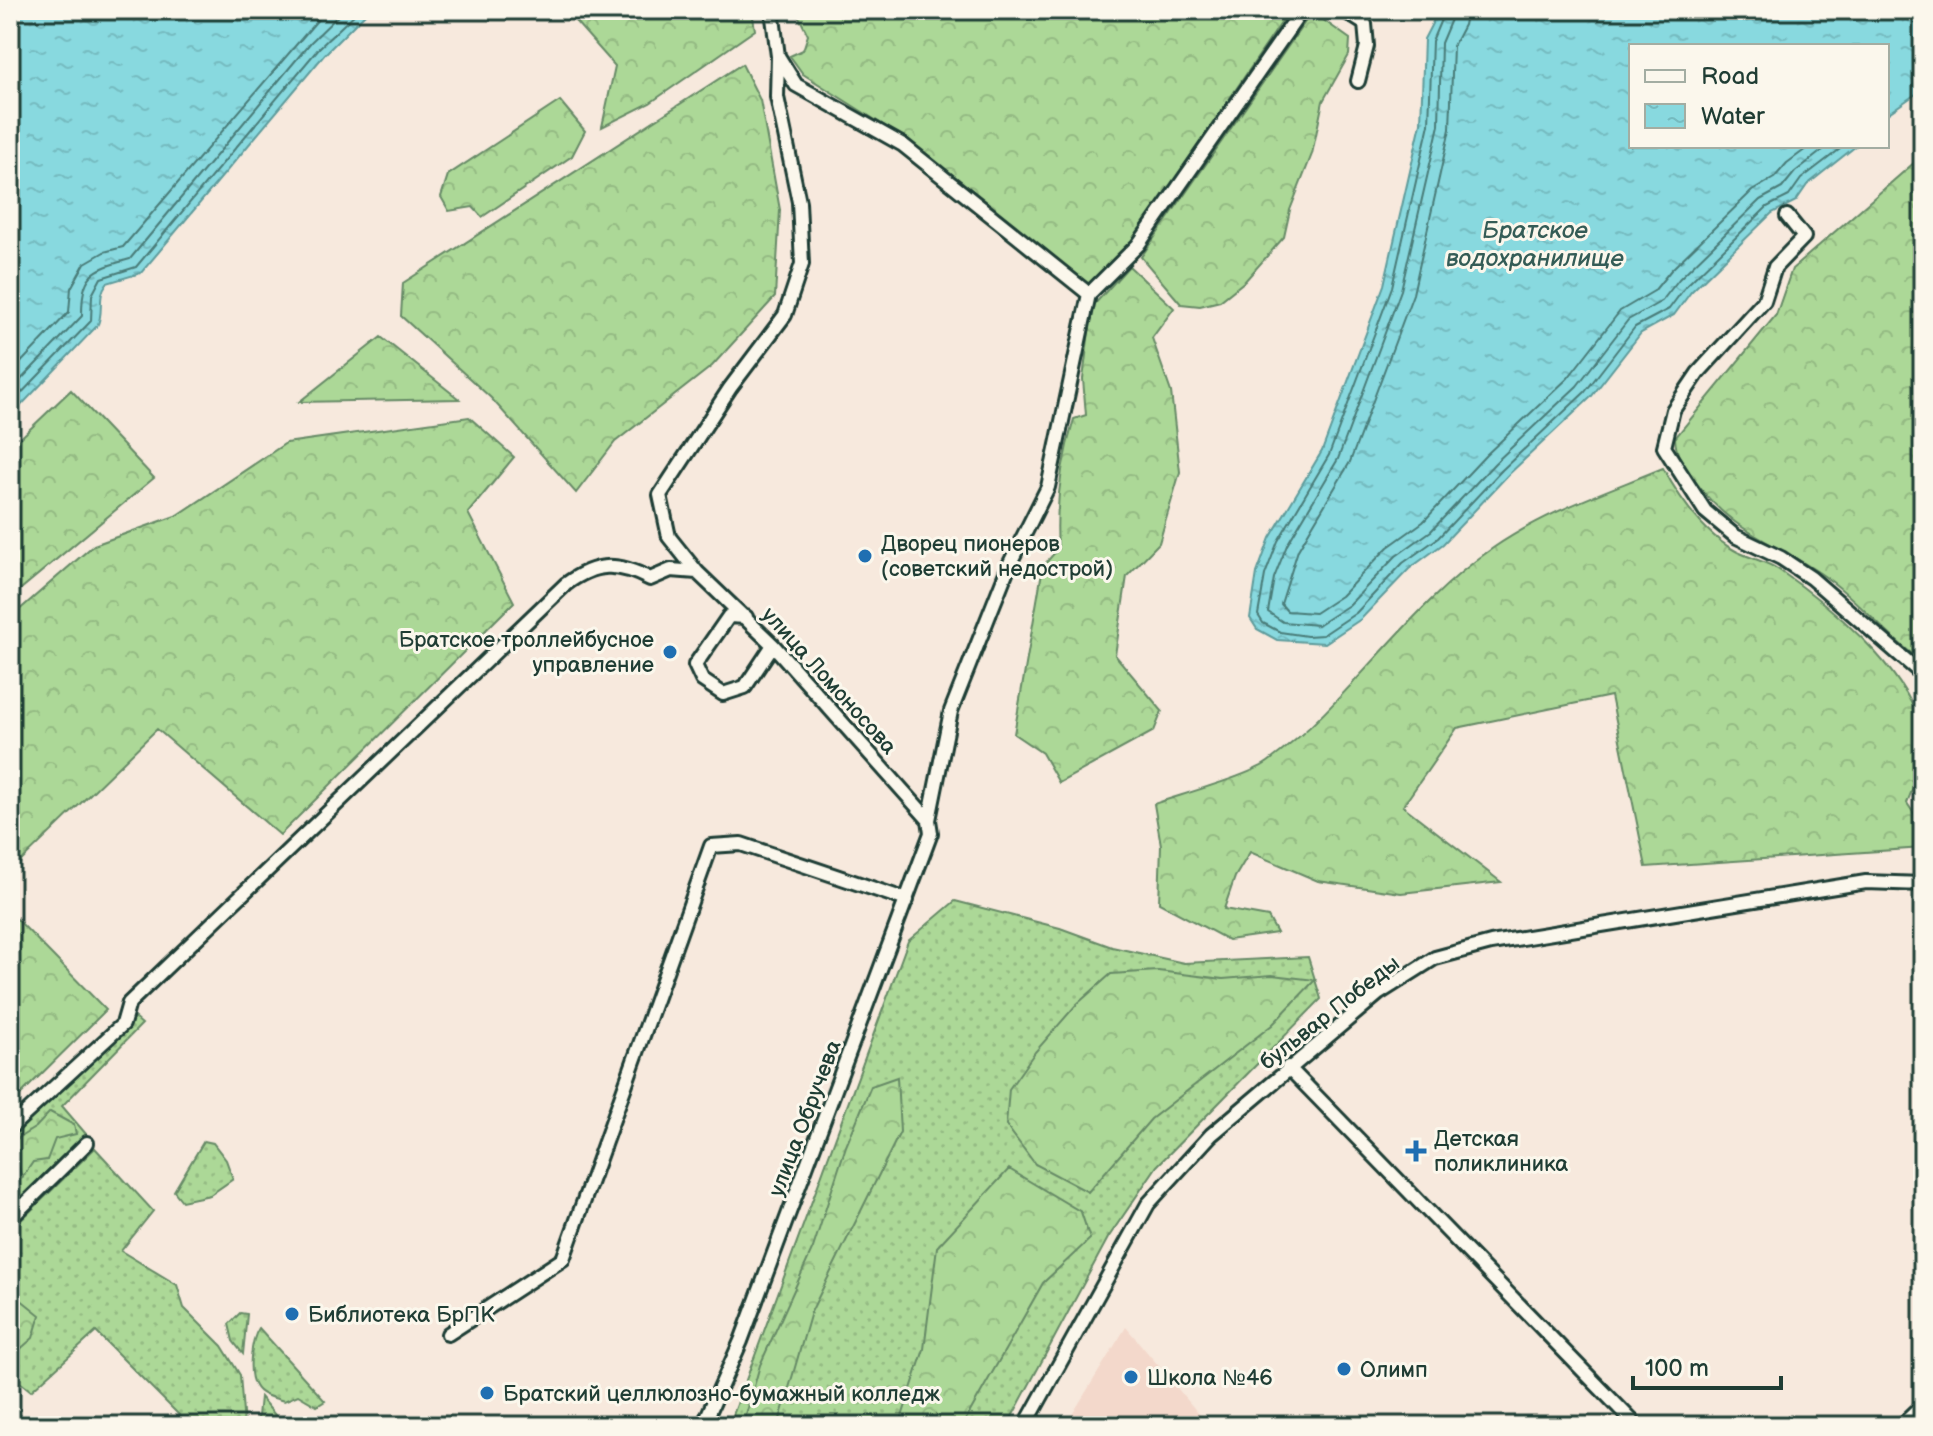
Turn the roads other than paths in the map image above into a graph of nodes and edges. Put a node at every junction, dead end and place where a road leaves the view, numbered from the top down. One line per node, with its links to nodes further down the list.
1 (772, 10): 4 (street, улица Ломоносова)
2 (1302, 10): 7 (street)
3 (1343, 10): 5 (street)
4 (778, 56): 7 (street); 8 (street, улица Ломоносова)
5 (1358, 81)
6 (1787, 216): 11 (street)
7 (1089, 294): 12 (street, улица Обручева)
8 (697, 572): 9 (street, улица Ломоносова); 16 (street)
9 (746, 617): 10 (street, улица Ломоносова); 10 (street)
10 (773, 645): 12 (street, улица Ломоносова)
11 (1923, 675)
12 (929, 820): 14 (street, улица Обручева)
13 (1923, 884): 15 (street, бульвар Победы)
14 (907, 900): 19 (street); 21 (street, улица Обручева)
15 (1288, 1067): 22 (street, бульвар Победы); 23 (street)
16 (10, 1128)
17 (87, 1143): 18 (street)
18 (10, 1219)
19 (448, 1334)
20 (1923, 1405): 24 (street)
21 (703, 1426)
22 (1025, 1426)
23 (1637, 1426)
24 (1901, 1426)

